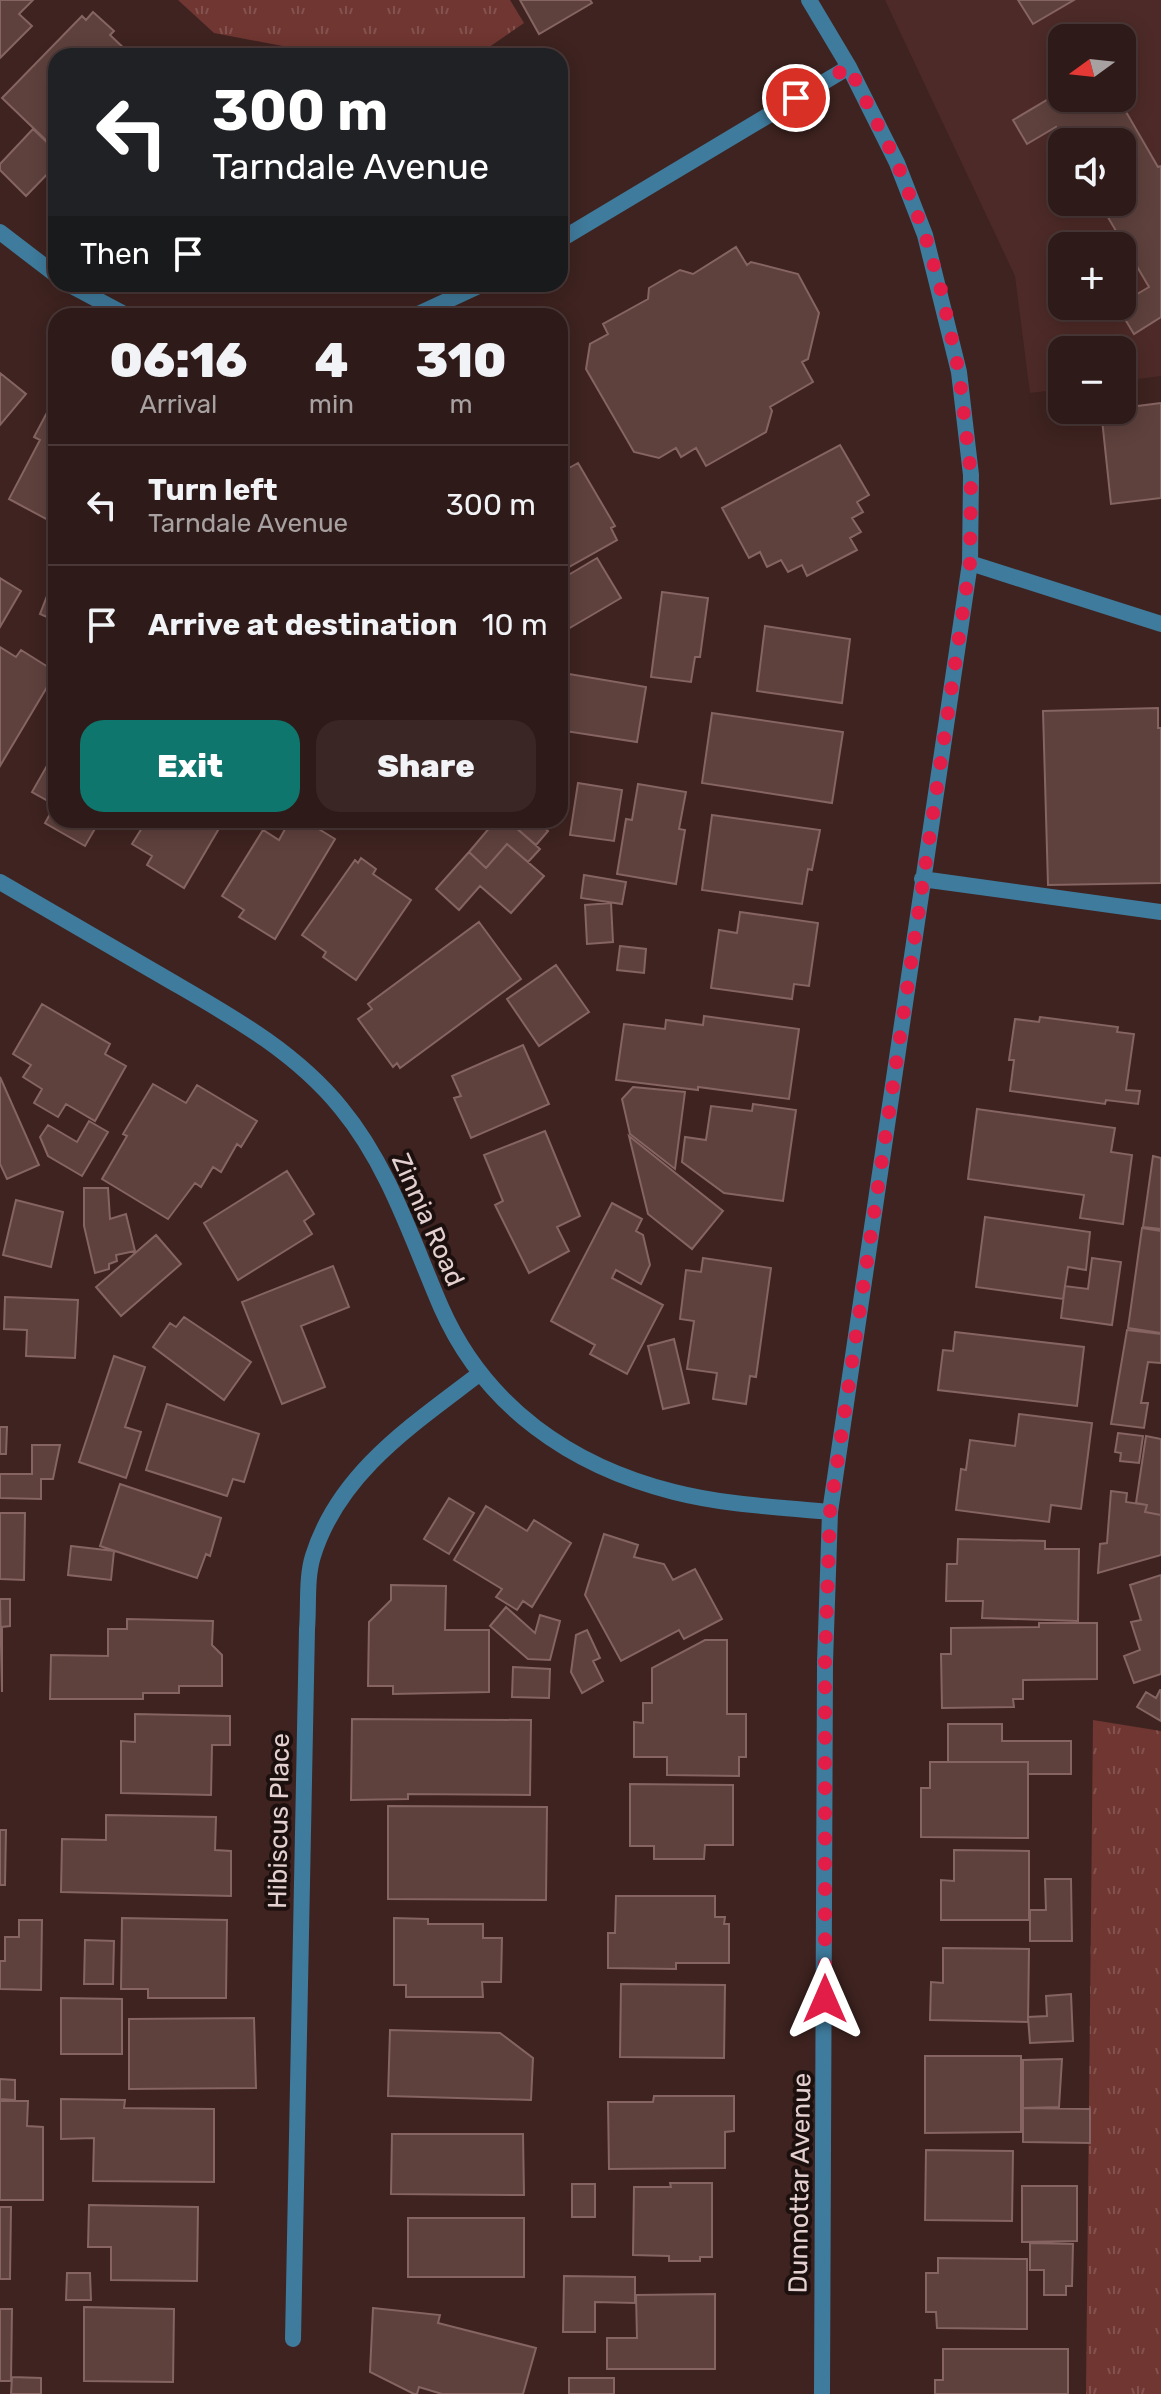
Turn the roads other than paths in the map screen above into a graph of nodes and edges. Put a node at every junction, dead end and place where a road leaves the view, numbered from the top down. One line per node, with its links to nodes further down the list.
1 (809, 0): 2 (street, Dunnottar Avenue)
2 (849, 67): 4 (street); 10 (street, Dunnottar Avenue)
3 (0, 232): 5 (street)
4 (568, 235)
5 (48, 269)
6 (83, 292): 8 (street)
7 (466, 292): 9 (street)
8 (113, 308)
9 (431, 308)
10 (970, 563): 11 (street); 12 (street, Dunnottar Avenue)
11 (1161, 624)
12 (922, 879): 14 (street); 16 (street, Dunnottar Avenue)
13 (0, 882): 15 (street, Zinnia Road)
14 (1161, 912)
15 (479, 1374): 16 (street, Zinnia Road); 17 (street, Hibiscus Place)
16 (830, 1512): 18 (street, Dunnottar Avenue)
17 (293, 2339)
18 (822, 2394)

